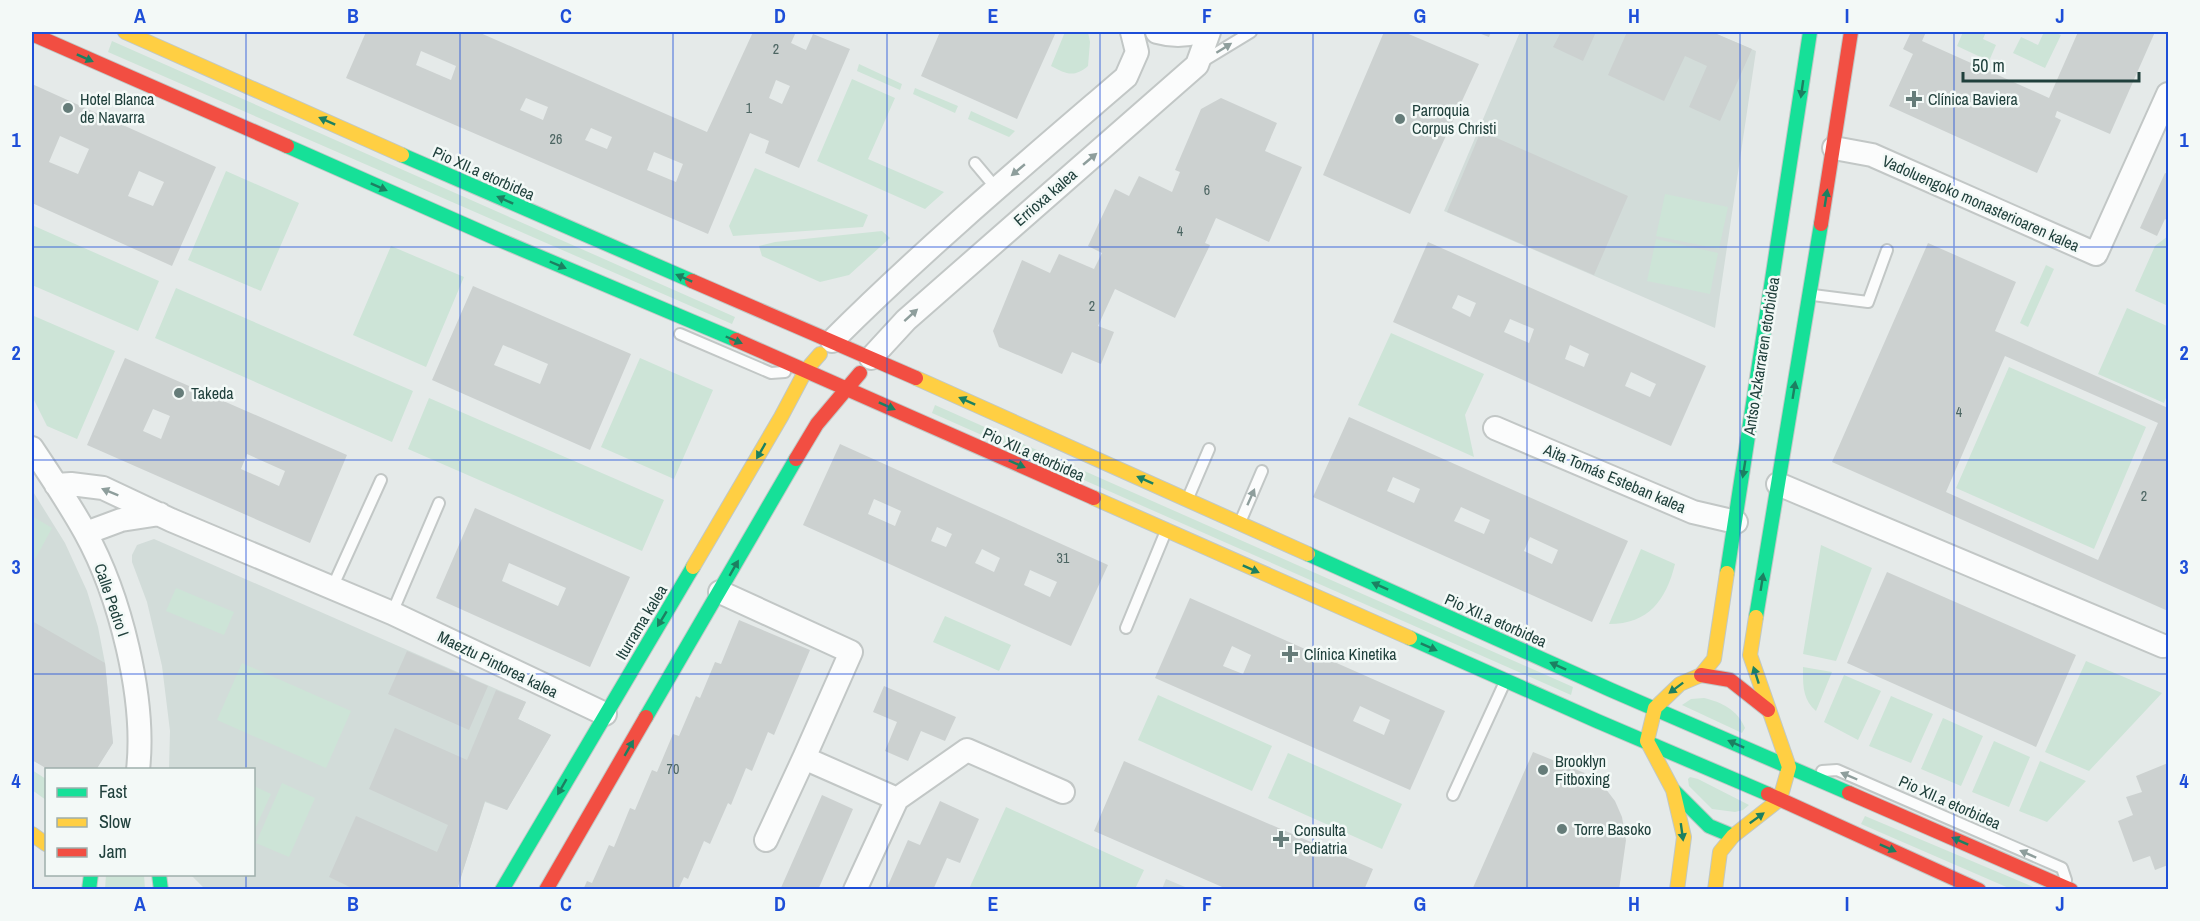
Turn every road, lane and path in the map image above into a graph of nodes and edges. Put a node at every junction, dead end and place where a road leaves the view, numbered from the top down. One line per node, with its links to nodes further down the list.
1 (125, 32): 18 (main road, Pio XII.a etorbidea, one-way to 1)
2 (1132, 32): 14 (street, one-way to 14)
3 (1157, 32): 4 (street)
4 (1199, 32)
5 (1209, 32): 10 (street, Errioxa kalea)
6 (1251, 32): 10 (lane, one-way to 6)
7 (1807, 32): 36 (main road, Antso Azkarraren etorbidea, one-way to 36)
8 (1851, 32): 12 (main road)
9 (32, 34): 21 (main road, Pio XII.a etorbidea, one-way to 21)
10 (1197, 65): 19 (street, Errioxa kalea, one-way to 10)
11 (2169, 94): 12 (street, Vadoluengoko monasterioaren kalea)
12 (1834, 148): 16 (main road, one-way to 12)
13 (975, 163): 14 (lane)
14 (996, 188): 18 (street)
15 (1887, 250): 16 (lane)
16 (1810, 294): 31 (main road, one-way to 16)
17 (670, 329): 22 (lane, Pio XII.a etorbidea)
18 (832, 341): 19 (main road, Pio XII.a etorbidea); 21 (main road)
19 (879, 361): 20 (lane, Pio XII.a etorbidea); 23 (main road); 33 (main road, Pio XII.a etorbidea, one-way to 19)
20 (913, 363)
21 (806, 370): 22 (lane, Pio XII.a etorbidea); 23 (main road, Pio XII.a etorbidea); 24 (main road, Iturrama kalea)
22 (771, 373): 24 (lane)
23 (848, 389): 38 (main road, Pio XII.a etorbidea, one-way to 38); 41 (main road, one-way to 23)
24 (789, 400): 51 (main road, Iturrama kalea, one-way to 51)
25 (1496, 428): 36 (street, Aita Tomás Esteban kalea)
26 (32, 448): 32 (street, Calle Pedro I)
27 (1209, 449): 33 (lane)
28 (1262, 471): 37 (lane, one-way to 28)
29 (1164, 479): 33 (lane, Pio XII.a etorbidea)
30 (381, 480): 40 (lane)
31 (1779, 484): 44 (street); 50 (main road, one-way to 31)
32 (56, 485): 35 (street, Maeztu Pintorea kalea, one-way to 32); 39 (street, Calle Pedro I)
33 (1182, 497): 37 (main road, Pio XII.a etorbidea)
34 (439, 503): 42 (lane)
35 (160, 514): 39 (street); 40 (street, Maeztu Pintorea kalea)
36 (1736, 522): 46 (main road, Antso Azkarraren etorbidea)
37 (1240, 523): 49 (main road, Pio XII.a etorbidea, one-way to 37)
38 (1166, 531): 43 (lane); 45 (main road, Pio XII.a etorbidea, one-way to 45)
39 (86, 533): 56 (street, Calle Pedro I)
40 (332, 588): 42 (street, Maeztu Pintorea kalea)
41 (720, 592): 54 (street); 68 (main road, one-way to 41)
42 (392, 613): 51 (street, Maeztu Pintorea kalea)
43 (1126, 628)
44 (2163, 646)
45 (1470, 665): 47 (lane); 48 (main road, Pio XII.a etorbidea)
46 (1701, 675): 49 (main road, one-way to 49); 50 (main road)
47 (1477, 681)
48 (1502, 690): 52 (main road, Pio XII.a etorbidea); 59 (lane)
49 (1655, 708): 52 (main road); 55 (main road, Pio XII.a etorbidea, one-way to 49)
50 (1768, 710): 55 (main road)
51 (605, 714): 67 (main road, Iturrama kalea, one-way to 67)
52 (1647, 741): 53 (lane, Pio XII.a etorbidea); 57 (main road); 61 (main road, Pio XII.a etorbidea)
53 (1617, 744)
54 (804, 758): 60 (street); 64 (street)
55 (1790, 767): 61 (main road); 66 (main road, Pio XII.a etorbidea, one-way to 55)
56 (138, 768)
57 (1673, 790): 63 (main road); 70 (main road, one-way to 70)
58 (1063, 792): 60 (street)
59 (1453, 795)
60 (897, 799): 69 (street)
61 (1780, 799): 63 (main road, one-way to 61); 72 (main road, Pio XII.a etorbidea, one-way to 72)
62 (32, 834): 65 (main road)
63 (1733, 836): 71 (main road)
64 (766, 840)
65 (45, 843)
66 (2070, 889)
67 (502, 890)
68 (546, 890)
69 (855, 890)
70 (1677, 890)
71 (1715, 890)
72 (1979, 890)

